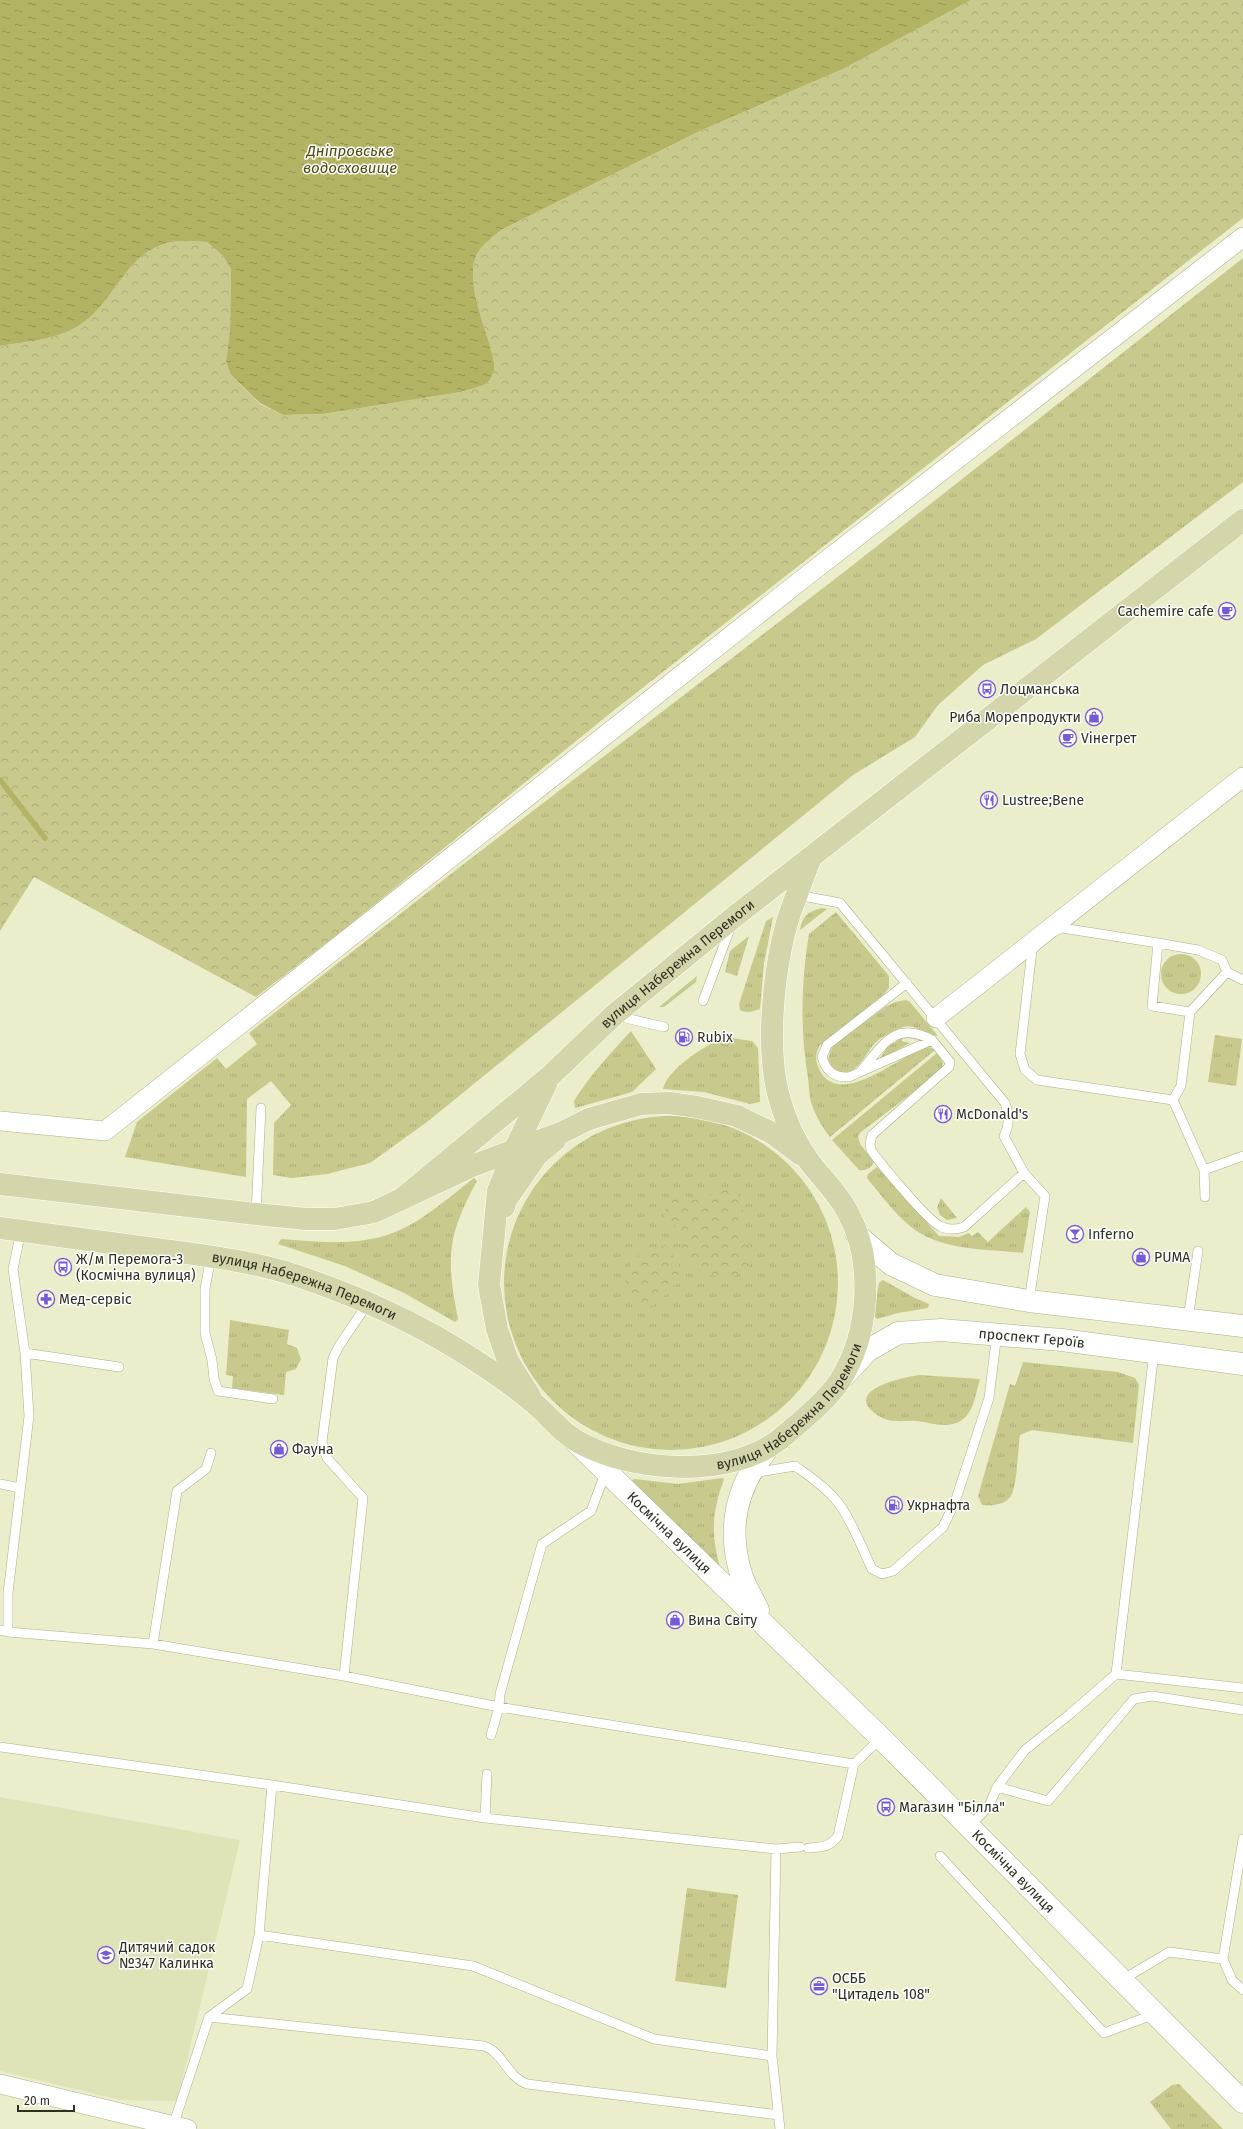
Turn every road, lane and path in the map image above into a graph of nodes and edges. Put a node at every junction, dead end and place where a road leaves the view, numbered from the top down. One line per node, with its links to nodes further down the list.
1 (1243, 237): 21 (street)
2 (1243, 520): 4 (main road, вулиця Набережна Перемоги)
3 (1243, 778): 14 (street)
4 (811, 857): 5 (main road, вулиця Набережна Перемоги); 6 (main road, вулиця Набережна Перемоги)
5 (797, 895): 10 (lane); 25 (main road, вулиця Набережна Перемоги)
6 (734, 917): 11 (lane); 13 (main road, вулиця Набережна Перемоги)
7 (1158, 943): 8 (lane); 12 (lane); 19 (lane)
8 (1227, 972): 9 (lane); 12 (lane)
9 (1243, 980)
10 (907, 983): 14 (lane); 17 (lane)
11 (704, 1001)
12 (1190, 1012): 19 (lane)
13 (614, 1015): 15 (lane); 18 (main road, вулиця Набережна Перемоги)
14 (936, 1018): 27 (lane)
15 (664, 1027)
16 (932, 1040): 17 (lane); 17 (lane); 27 (lane)
17 (859, 1074)
18 (549, 1077): 23 (main road, вулиця Набережна Перемоги); 30 (main road, вулиця Набережна Перемоги)
19 (1173, 1100): 26 (lane)
20 (261, 1108): 31 (lane)
21 (0, 1121)
22 (563, 1132): 23 (main road, вулиця Набережна Перемоги); 25 (main road, вулиця Набережна Перемоги); 35 (main road, вулиця Набережна Перемоги)
23 (514, 1150): 30 (main road, вулиця Набережна Перемоги); 35 (main road, вулиця Набережна Перемоги)
24 (1243, 1156): 26 (lane)
25 (808, 1160): 34 (main road, вулиця Набережна Перемоги)
26 (1204, 1170): 29 (lane)
27 (1024, 1173): 38 (lane)
28 (0, 1184): 31 (main road, вулиця Набережна Перемоги)
29 (1205, 1197)
30 (403, 1198): 31 (main road, вулиця Набережна Перемоги)
31 (256, 1214)
32 (0, 1228): 33 (main road, вулиця Набережна Перемоги)
33 (21, 1231): 37 (main road, вулиця Набережна Перемоги); 44 (lane)
34 (857, 1235): 38 (main road); 47 (main road, вулиця Набережна Перемоги)
35 (493, 1242): 49 (main road, вулиця Набережна Перемоги)
36 (1198, 1251): 40 (lane)
37 (212, 1256): 39 (main road, вулиця Набережна Перемоги); 48 (lane)
38 (1029, 1300): 40 (main road)
39 (368, 1303): 49 (main road, вулиця Набережна Перемоги); 61 (lane)
40 (1188, 1320): 41 (main road)
41 (1243, 1326)
42 (997, 1333): 43 (main road, проспект Героїв); 47 (main road, проспект Героїв); 54 (lane)
43 (1154, 1352): 45 (main road, проспект Героїв); 60 (lane)
44 (25, 1353): 46 (lane); 56 (lane)
45 (1243, 1364)
46 (118, 1367)
47 (838, 1383): 51 (main road, вулиця Набережна Перемоги)
48 (273, 1399)
49 (535, 1404): 50 (main road, вулиця Набережна Перемоги)
50 (573, 1439): 51 (main road, вулиця Набережна Перемоги); 53 (main road, Космічна вулиця)
51 (765, 1452): 54 (main road, Космічна вулиця)
52 (211, 1453): 59 (lane)
53 (606, 1470): 57 (main road, Космічна вулиця); 63 (lane)
54 (750, 1473): 57 (main road, Космічна вулиця)
55 (0, 1484): 56 (lane)
56 (20, 1488): 58 (lane)
57 (766, 1626): 66 (main road, Космічна вулиця)
58 (4, 1631): 59 (lane)
59 (153, 1644): 61 (lane)
60 (1116, 1674): 62 (lane); 71 (lane)
61 (344, 1676): 63 (lane)
62 (1243, 1688)
63 (499, 1707): 65 (lane); 68 (lane)
64 (1243, 1710): 71 (lane)
65 (491, 1735)
66 (881, 1738): 68 (lane); 73 (main road, Космічна вулиця)
67 (0, 1747): 70 (lane)
68 (854, 1764): 75 (lane)
69 (486, 1774): 72 (lane)
70 (272, 1785): 72 (lane); 78 (lane)
71 (997, 1787): 73 (lane)
72 (485, 1818): 75 (lane)
73 (969, 1827): 80 (main road, Космічна вулиця)
74 (1243, 1839): 77 (lane)
75 (776, 1849): 84 (lane)
76 (940, 1856): 82 (lane)
77 (1240, 1875): 79 (lane)
78 (259, 1935): 83 (lane); 84 (lane)
79 (1223, 1959): 80 (lane); 81 (lane)
80 (1122, 1980): 82 (main road, Космічна вулиця)
81 (1243, 1990)
82 (1156, 2014): 86 (main road, Космічна вулиця)
83 (209, 2017): 87 (lane); 88 (lane)
84 (772, 2056): 87 (lane)
85 (0, 2084): 88 (street)
86 (1243, 2102)
87 (779, 2115): 89 (lane)
88 (180, 2127)
89 (780, 2129)

